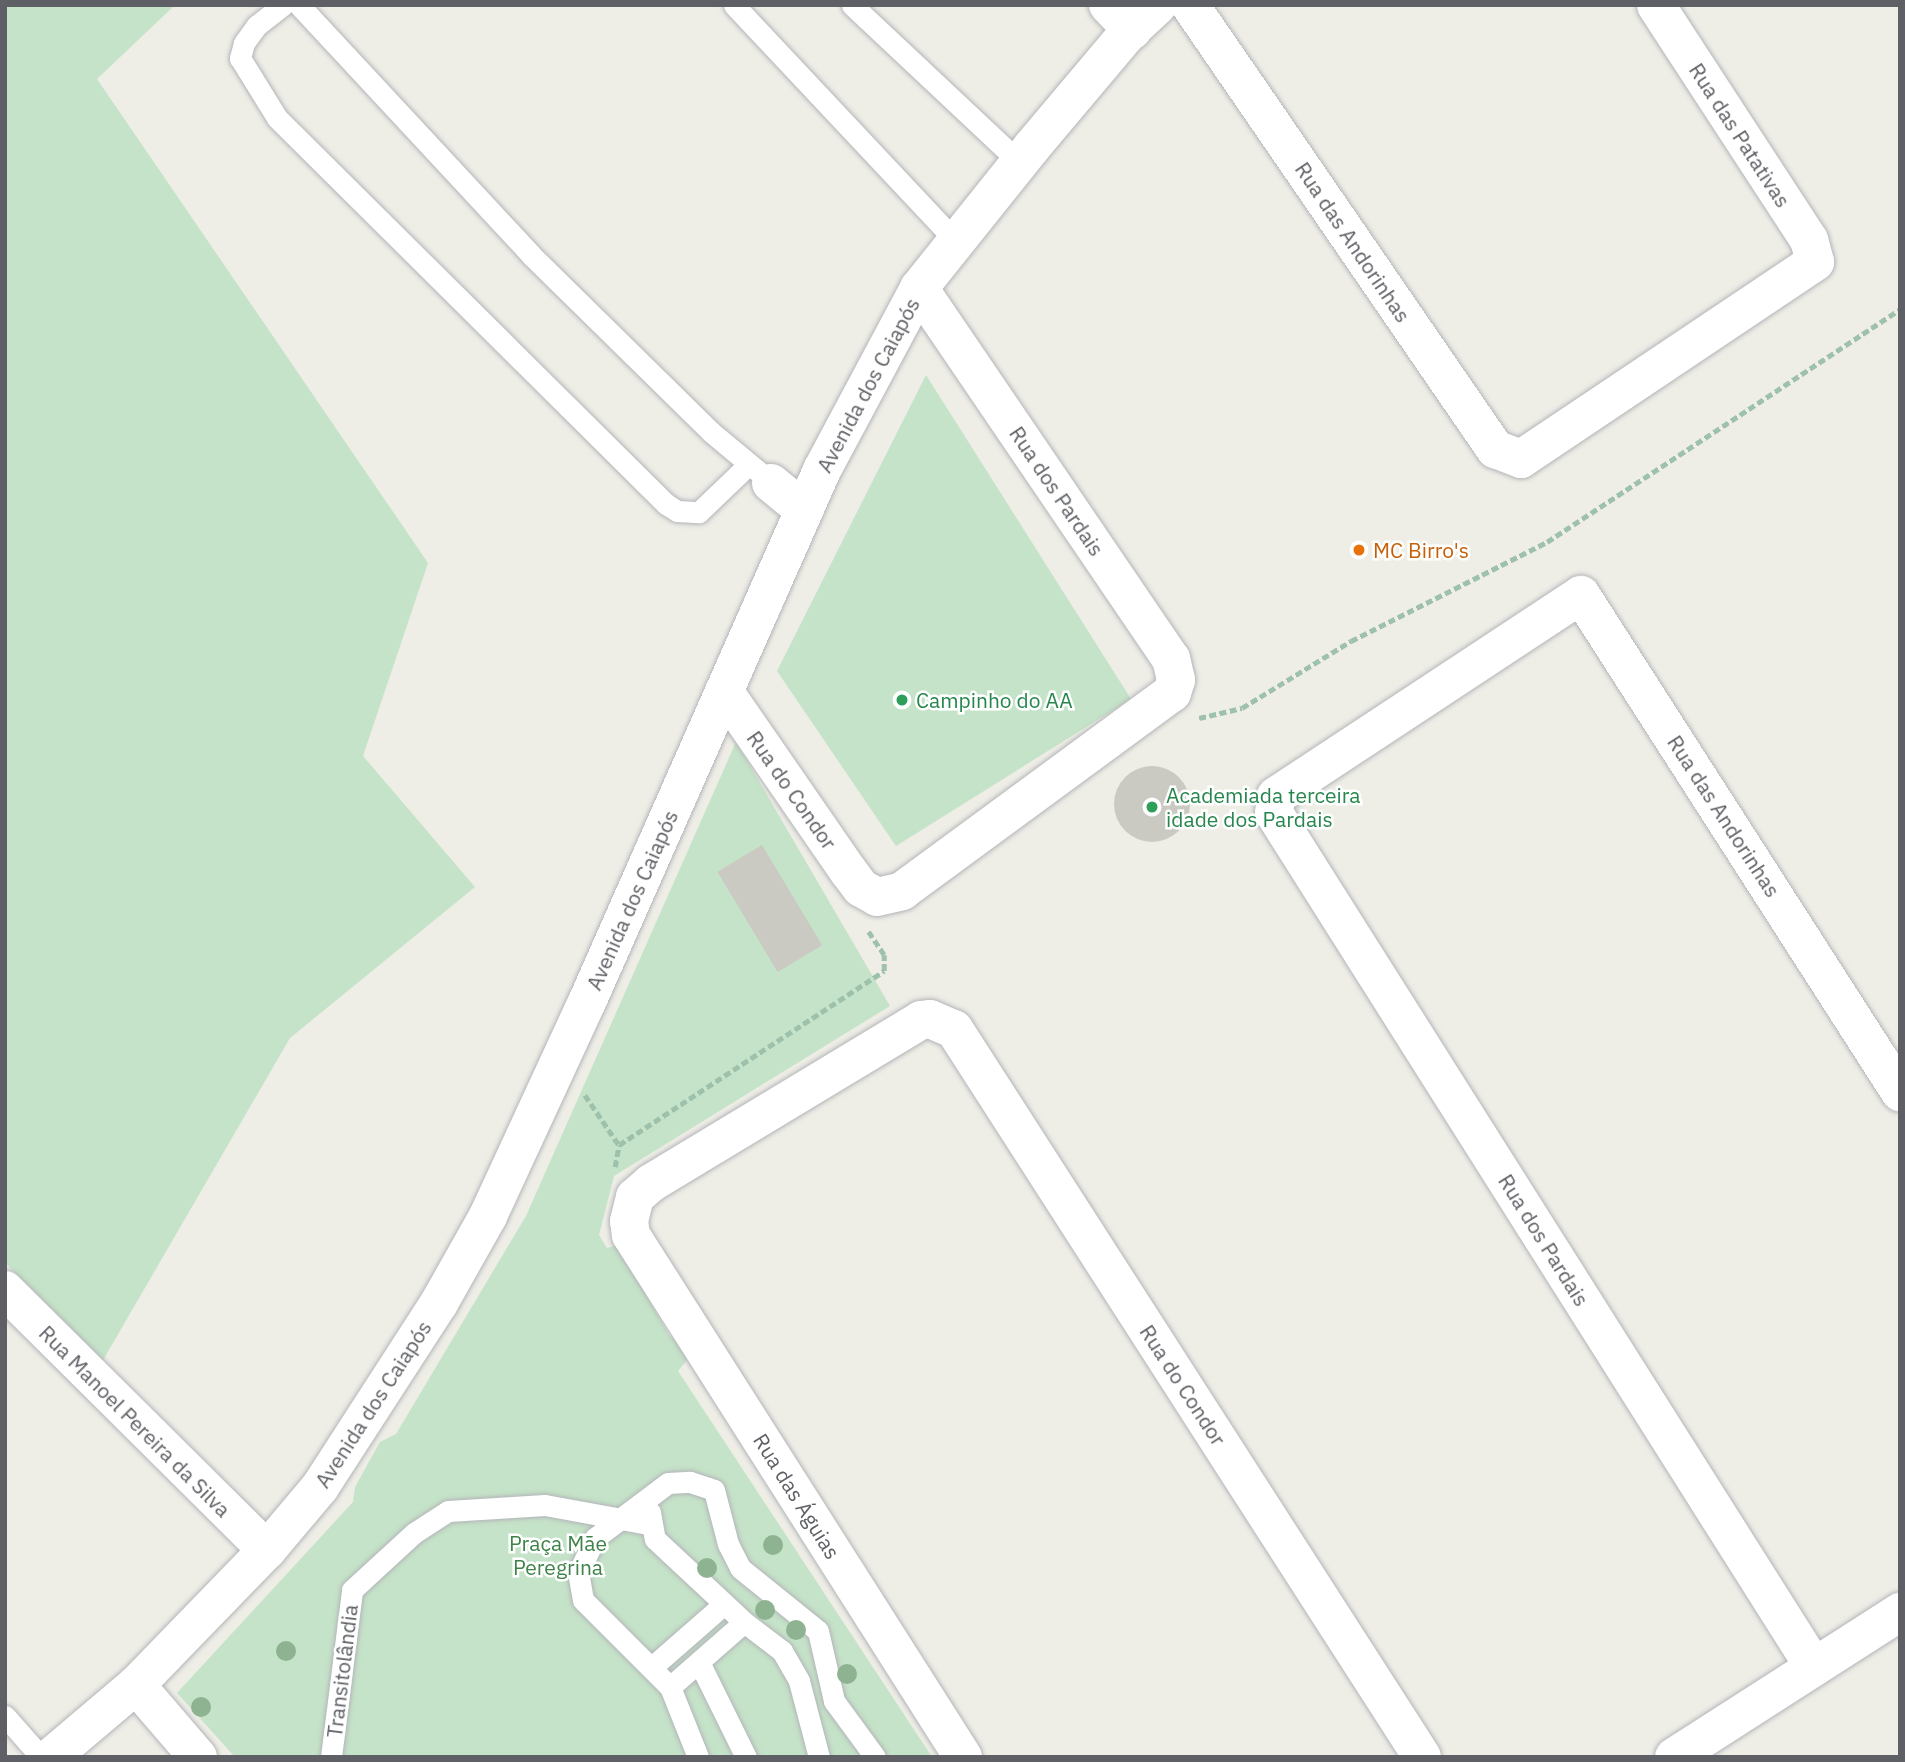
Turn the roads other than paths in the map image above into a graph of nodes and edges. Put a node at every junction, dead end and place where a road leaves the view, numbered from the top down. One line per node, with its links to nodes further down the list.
1 (283, 5): 12 (lane)
2 (299, 5): 12 (lane)
3 (734, 5): 9 (lane)
4 (852, 5): 8 (lane)
5 (1190, 5): 10 (street, Rua das Andorinhas)
6 (1656, 5): 10 (street, Rua das Patativas)
7 (1133, 13): 8 (street, Avenida dos Caiapós)
8 (1019, 162): 9 (street, Avenida dos Caiapós)
9 (956, 242): 11 (street, Avenida dos Caiapós)
10 (1811, 268)
11 (919, 288): 13 (street, Avenida dos Caiapós); 16 (street, Rua dos Pardais)
12 (760, 473): 13 (street)
13 (804, 510): 14 (street, Avenida dos Caiapós)
14 (724, 691): 16 (street, Rua do Condor); 23 (street, Avenida dos Caiapós)
15 (1274, 813): 17 (street, Rua das Andorinhas); 29 (street, Rua dos Pardais)
16 (861, 888)
17 (1900, 1092)
18 (631, 1235): 41 (street, Rua das Águias); 42 (street, Rua do Condor)
19 (5, 1290): 23 (street, Rua Manoel Pereira da Silva)
20 (651, 1496): 21 (lane); 22 (lane); 40 (lane)
21 (621, 1518): 22 (lane, Transitolândia); 28 (lane); 36 (lane, Transitolândia)
22 (649, 1524): 24 (lane)
23 (267, 1550): 30 (street, Avenida dos Caiapós)
24 (724, 1604): 26 (lane); 28 (lane)
25 (1900, 1612): 29 (street)
26 (744, 1622): 27 (lane); 39 (lane)
27 (699, 1662): 31 (lane); 38 (lane)
28 (652, 1667): 31 (lane)
29 (1814, 1667): 43 (street)
30 (136, 1685): 34 (street, Avenida dos Caiapós); 35 (street)
31 (670, 1687): 37 (lane)
32 (5, 1716): 33 (lane)
33 (41, 1757)
34 (51, 1757)
35 (198, 1757)
36 (331, 1757)
37 (698, 1757)
38 (746, 1757)
39 (819, 1757)
40 (875, 1757)
41 (963, 1757)
42 (1422, 1757)
43 (1674, 1757)

